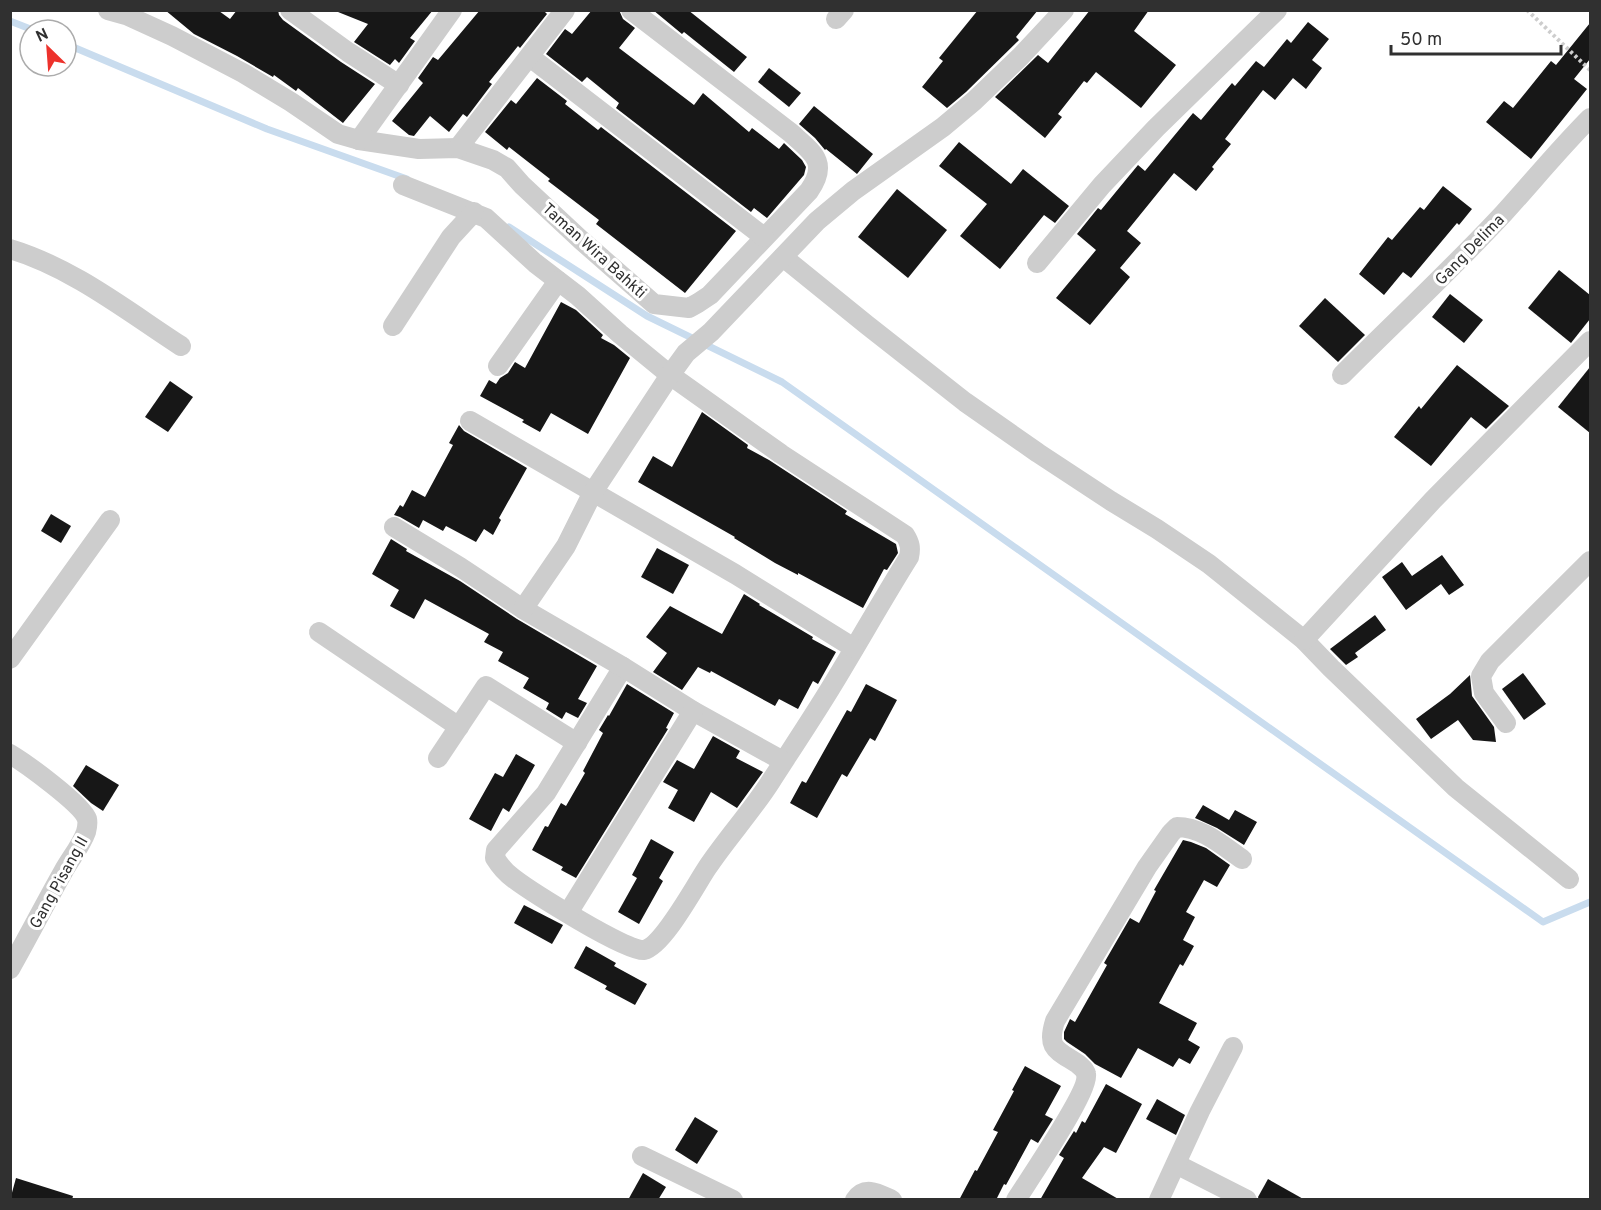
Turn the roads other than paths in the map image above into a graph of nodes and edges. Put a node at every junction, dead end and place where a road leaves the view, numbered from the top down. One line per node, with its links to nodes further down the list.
1 (108, 10): 11 (street, Taman Wira Bahkti)
2 (290, 10): 9 (street)
3 (565, 10): 8 (street)
4 (630, 10): 15 (street, Taman Wira Bahkti)
5 (1064, 10): 17 (street)
6 (1277, 10): 18 (street)
7 (448, 12): 9 (street)
8 (530, 57): 12 (street); 15 (street)
9 (399, 85): 11 (street)
10 (1590, 118): 25 (street, Gang Delima)
11 (359, 140): 12 (street, Taman Wira Bahkti)
12 (458, 148): 15 (street, Taman Wira Bahkti)
13 (403, 185): 14 (street)
14 (474, 212): 19 (street); 20 (street)
15 (764, 237)
16 (10, 249): 22 (street)
17 (783, 257): 24 (street); 33 (street)
18 (1037, 263)
19 (558, 281): 23 (street); 24 (street)
20 (393, 326)
21 (1590, 341): 33 (street)
22 (181, 346)
23 (498, 366)
24 (670, 375): 27 (street); 34 (street)
25 (1342, 375)
26 (470, 421): 27 (street)
27 (593, 492): 31 (street); 34 (street)
28 (110, 520): 35 (street)
29 (394, 527): 31 (street)
30 (1590, 561): 38 (street)
31 (523, 609): 36 (street)
32 (319, 632): 39 (street)
33 (1304, 640): 45 (street)
34 (854, 648): 43 (street)
35 (10, 659)
36 (623, 667): 37 (street); 40 (street)
37 (693, 711): 43 (street); 46 (street)
38 (1506, 723)
39 (459, 727): 40 (street); 42 (street)
40 (577, 743): 46 (street)
41 (10, 754): 47 (street, Gang Pisang II)
42 (438, 758)
43 (783, 760): 46 (street)
44 (1242, 859): 54 (street)
45 (1569, 879)
46 (568, 913)
47 (10, 969)
48 (1233, 1047): 50 (street)
49 (642, 1156): 51 (street)
50 (1176, 1164): 55 (street); 56 (street)
51 (733, 1200)
52 (855, 1200): 53 (street)
53 (892, 1200)
54 (1016, 1200)
55 (1159, 1200)
56 (1247, 1200)

